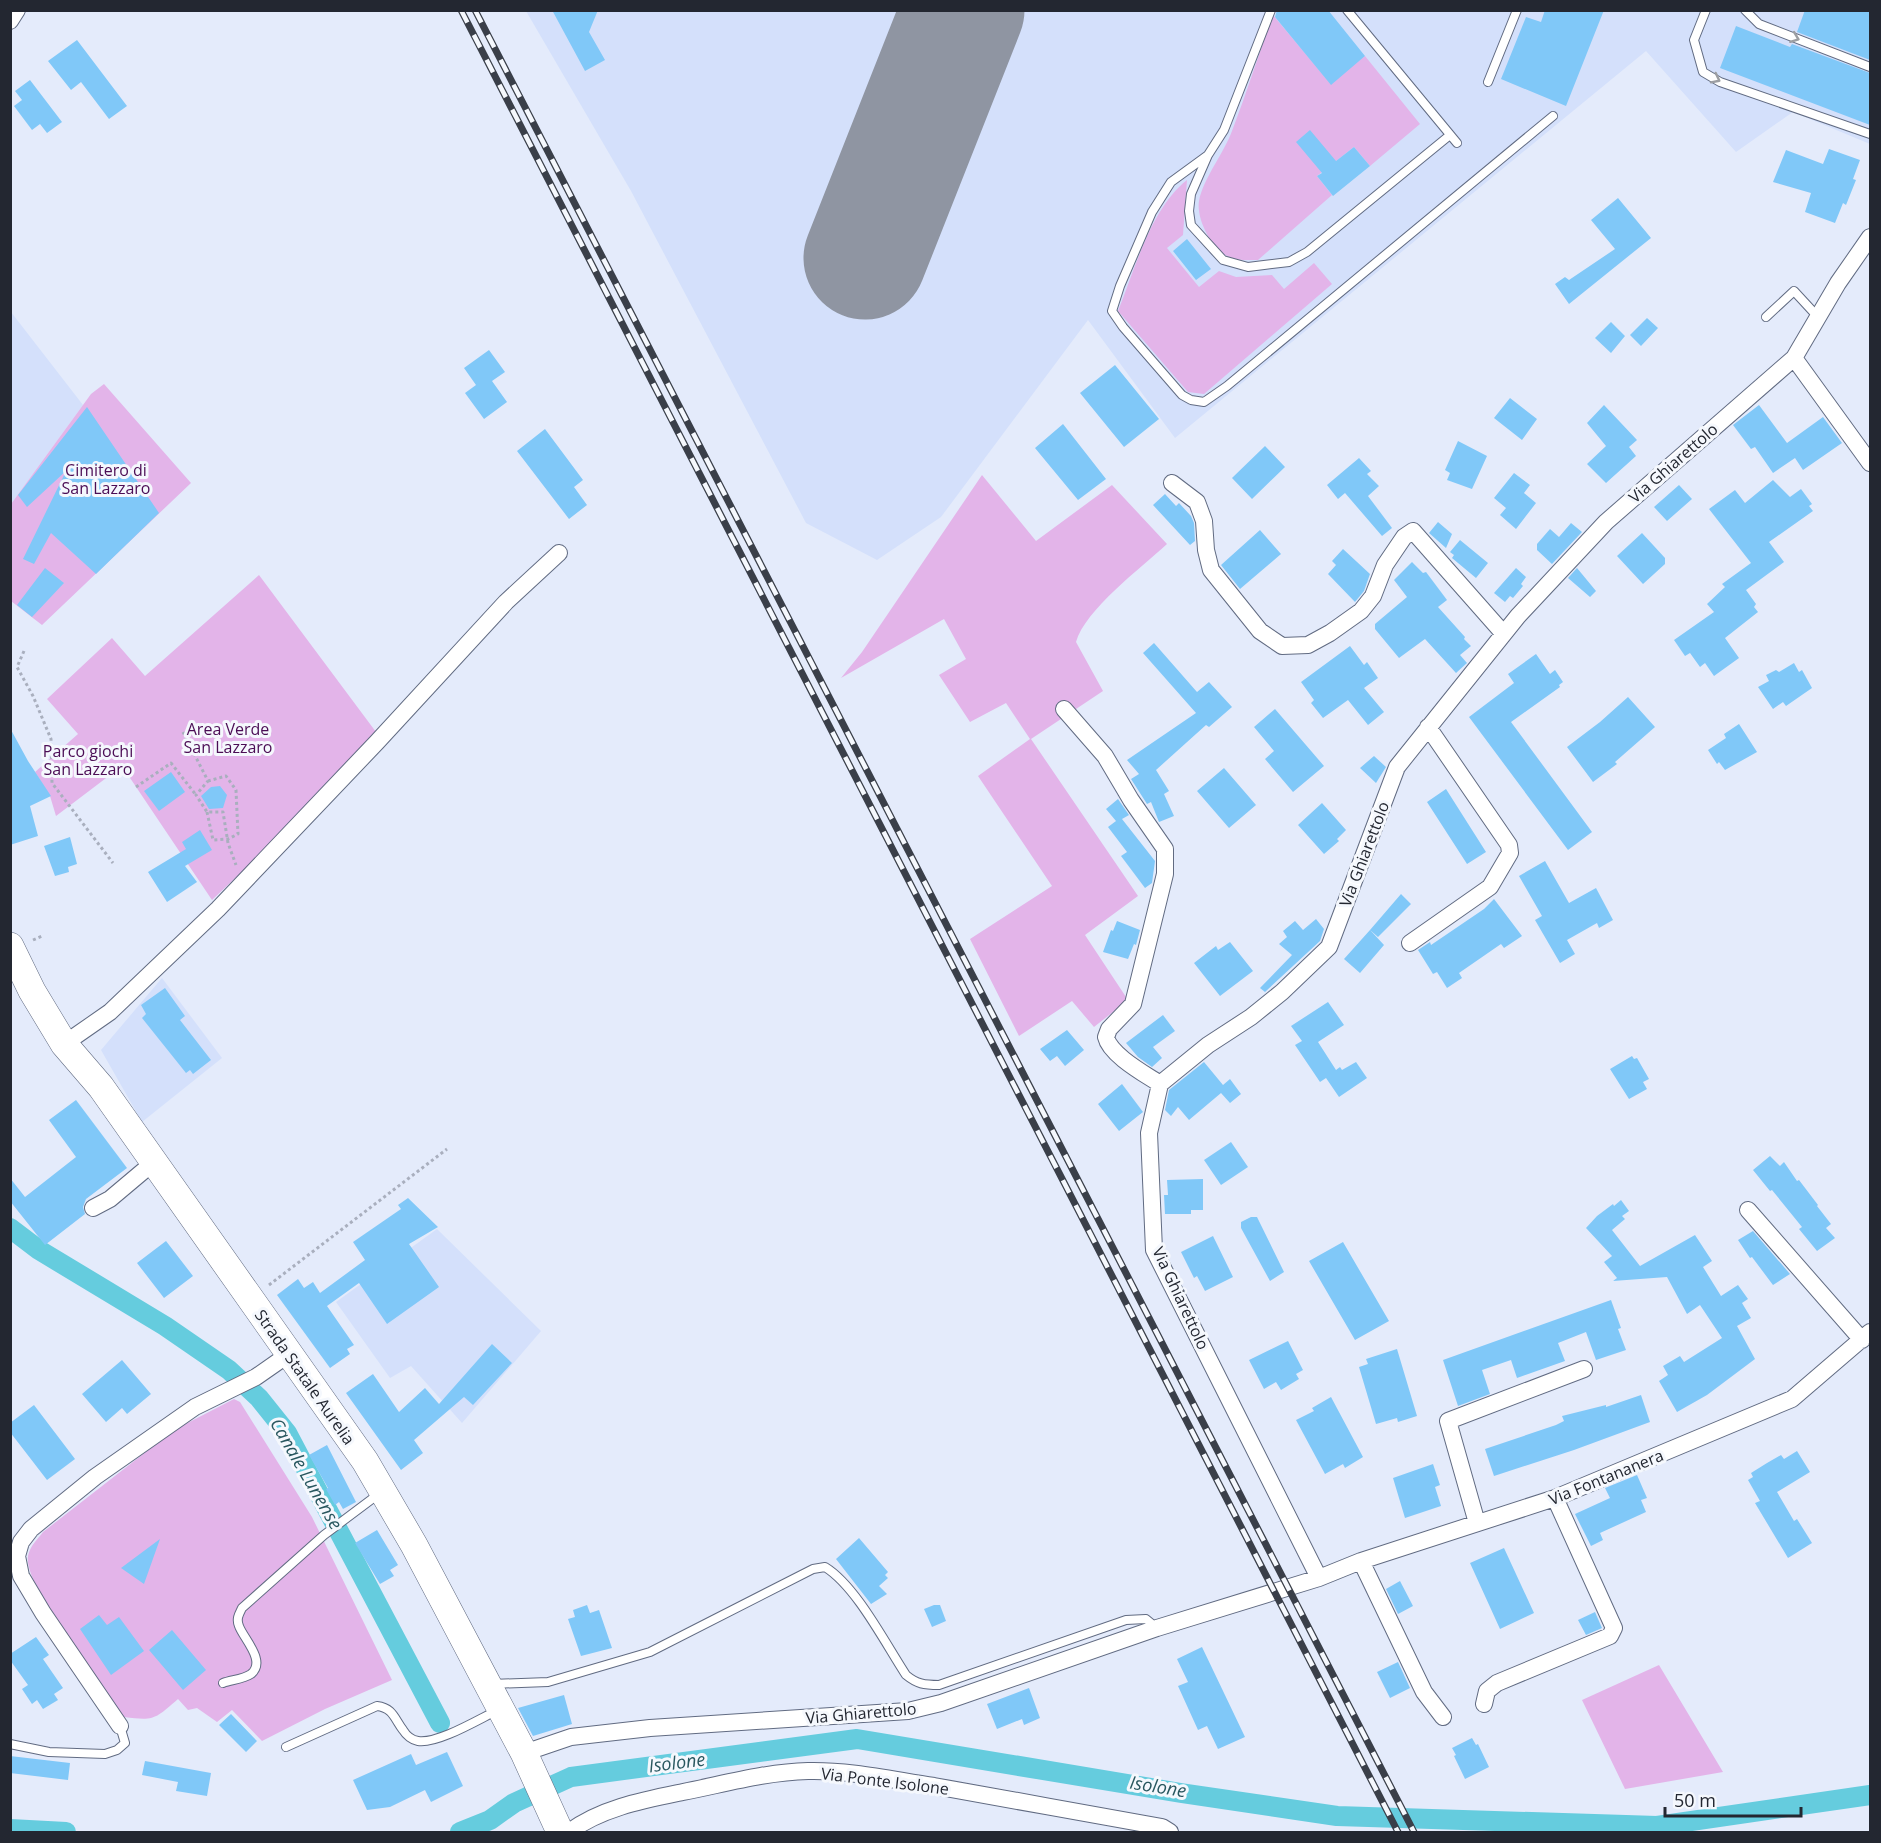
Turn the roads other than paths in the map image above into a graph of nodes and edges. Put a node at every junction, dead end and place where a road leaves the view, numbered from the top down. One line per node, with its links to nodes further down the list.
1 (17, 10): 7 (street)
2 (1271, 10): 14 (lane)
3 (1347, 10): 12 (lane)
4 (1517, 10): 9 (lane)
5 (1706, 10): 11 (lane, one-way to 11)
6 (1745, 10): 8 (lane, one-way to 8)
7 (10, 21)
8 (1870, 67)
9 (1488, 82)
10 (1552, 116): 14 (lane)
11 (1870, 134)
12 (1450, 135): 13 (lane); 14 (lane)
13 (1457, 143)
14 (1208, 154)
15 (1870, 237): 16 (street, Via Ghiarettolo)
16 (1818, 317): 17 (lane); 18 (street, Via Ghiarettolo)
17 (1766, 318)
18 (1794, 358): 19 (street); 22 (street, Via Ghiarettolo)
19 (1870, 463)
20 (1172, 483): 22 (street)
21 (559, 553): 27 (street)
22 (1503, 633): 24 (street, Via Ghiarettolo)
23 (1064, 710): 28 (street)
24 (1428, 728): 25 (street); 28 (street, Via Ghiarettolo)
25 (1410, 943)
26 (10, 946): 27 (main road, Strada Statale Aurelia)
27 (64, 1044): 29 (main road, Strada Statale Aurelia)
28 (1160, 1084): 39 (street, Via Ghiarettolo)
29 (154, 1162): 30 (street); 33 (main road, Strada Statale Aurelia)
30 (93, 1208)
31 (1748, 1210): 32 (street)
32 (1866, 1336): 36 (street, Via Fontananera)
33 (289, 1354): 35 (main road, Strada Statale Aurelia); 46 (street)
34 (1584, 1368): 37 (street)
35 (382, 1491): 41 (lane); 42 (main road, Strada Statale Aurelia)
36 (1554, 1498): 37 (street, Via Fontananera); 43 (street)
37 (1477, 1523): 38 (street, Via Fontananera)
38 (1361, 1561): 39 (street, Via Fontananera); 45 (street)
39 (1319, 1578): 40 (street, Via Ghiarettolo)
40 (1157, 1628): 42 (lane); 49 (street, Via Ghiarettolo)
41 (223, 1683)
42 (488, 1684): 44 (main road, Strada Statale Aurelia)
43 (1484, 1704)
44 (501, 1709): 48 (lane); 49 (main road, Strada Statale Aurelia)
45 (1443, 1717)
46 (120, 1726): 47 (lane)
47 (10, 1744)
48 (286, 1747)
49 (526, 1758): 50 (main road, Strada Statale Aurelia)
50 (562, 1832): 51 (street, Via Ponte Isolone)
51 (1170, 1833)

